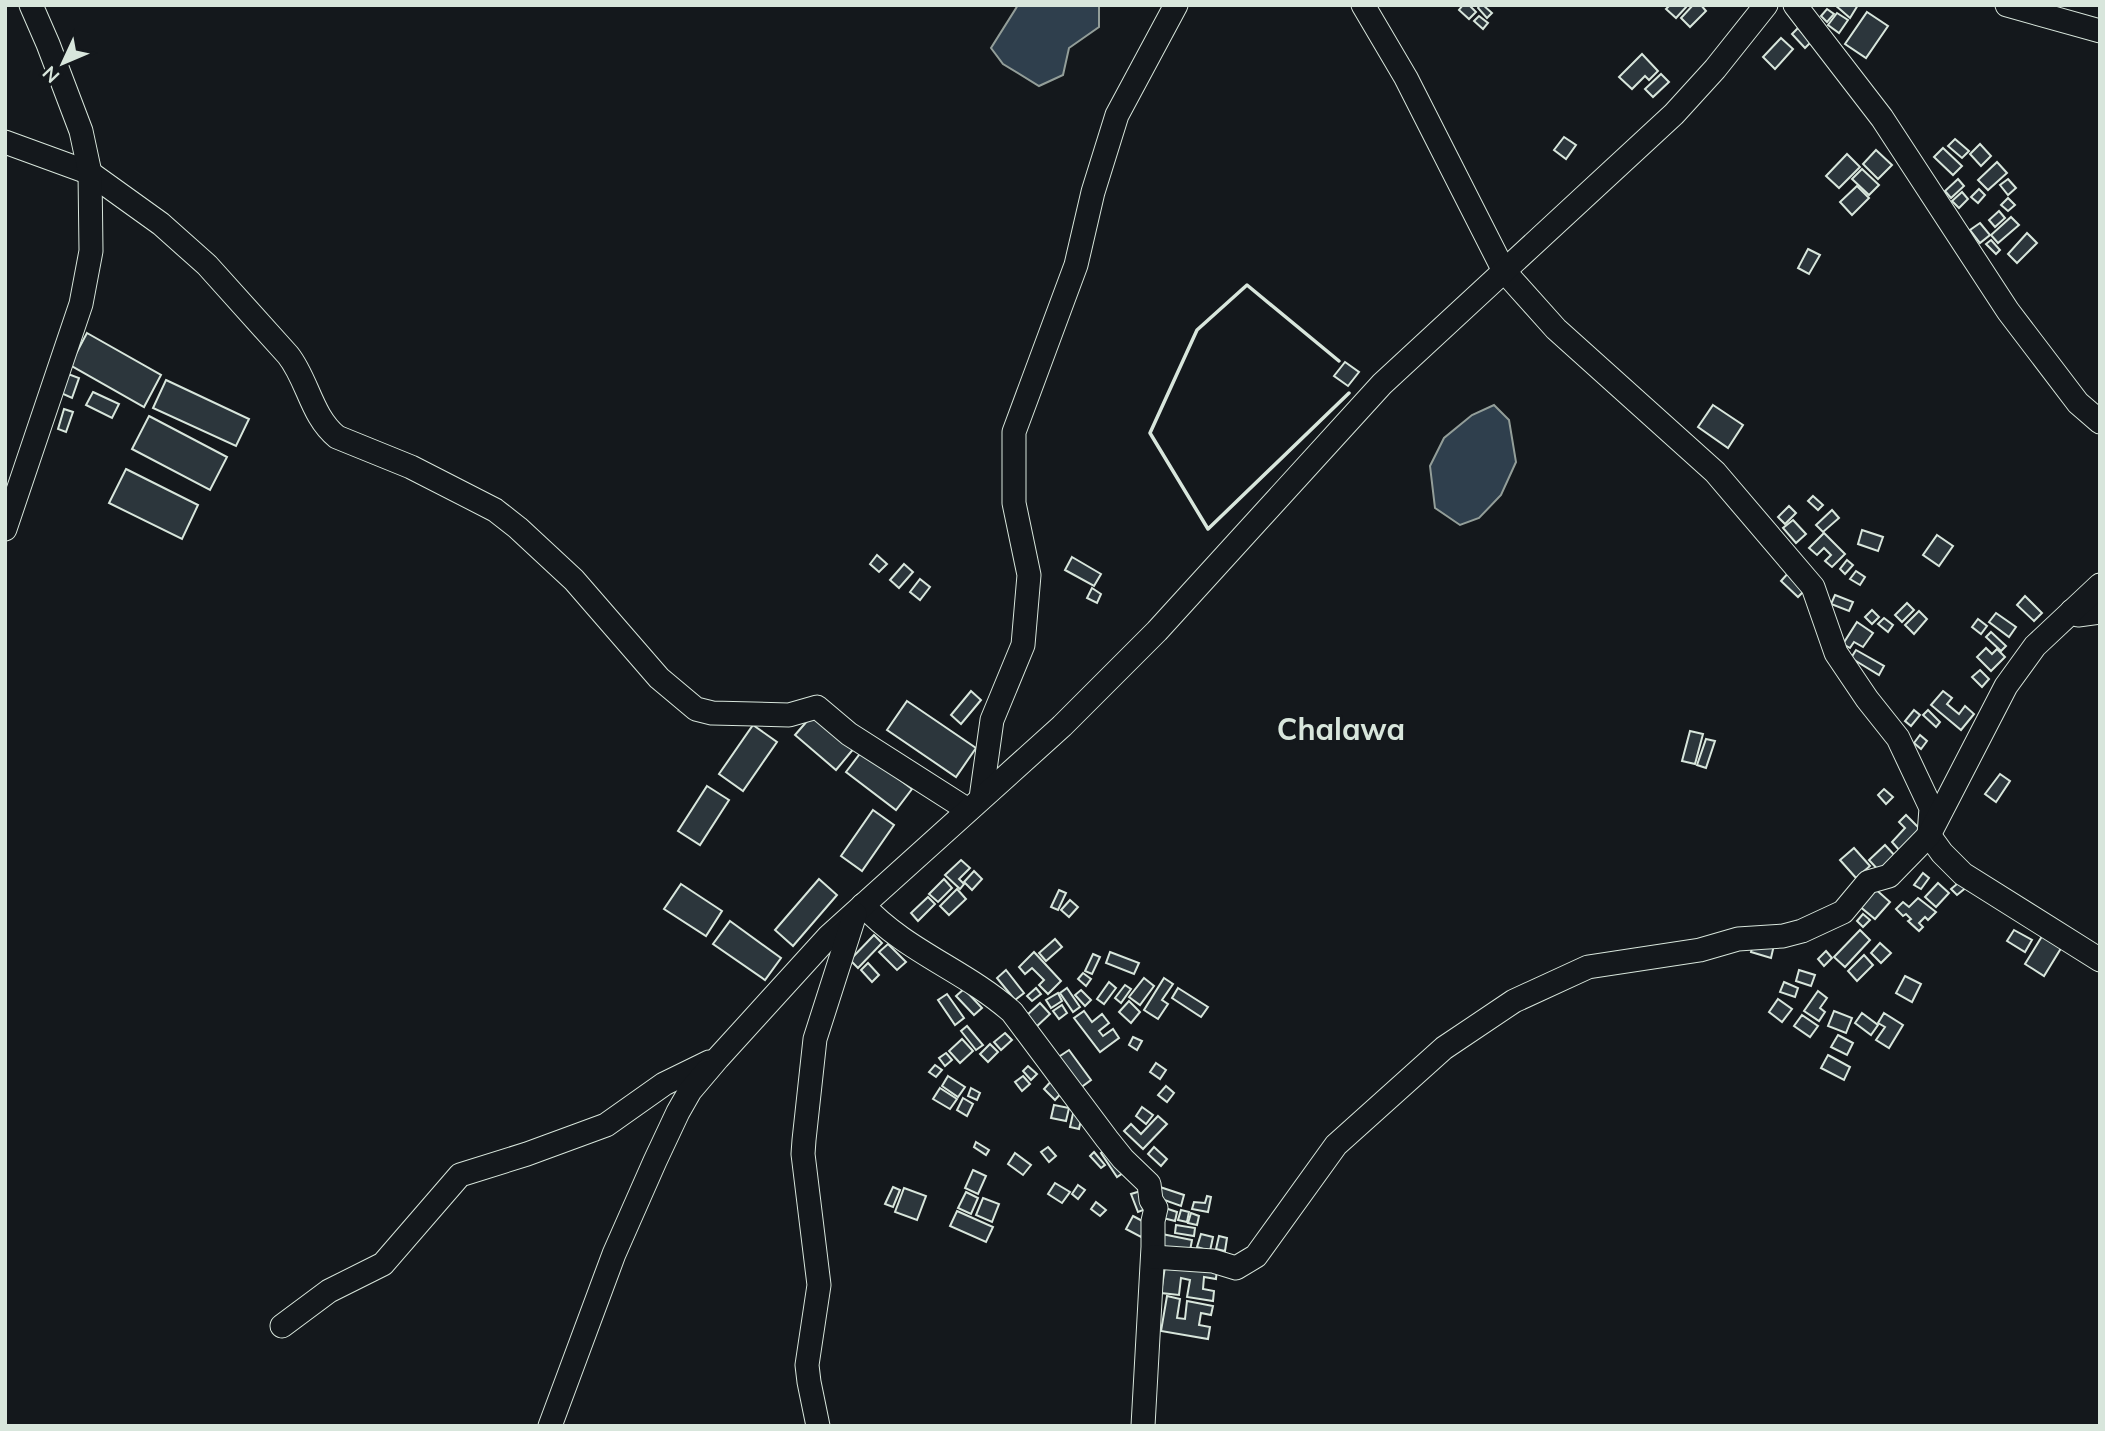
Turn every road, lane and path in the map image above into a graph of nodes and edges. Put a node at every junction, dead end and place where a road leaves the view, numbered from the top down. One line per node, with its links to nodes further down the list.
1 (32, 5): 9 (street)
2 (1175, 5): 16 (street)
3 (1363, 5): 10 (street)
4 (1766, 5): 10 (street)
5 (1795, 5): 11 (street)
6 (2007, 5): 7 (street)
7 (2100, 30)
8 (5, 142): 9 (street)
9 (90, 173): 12 (street); 16 (street)
10 (1504, 271): 16 (street); 17 (street)
11 (2100, 422)
12 (5, 529)
13 (2100, 585): 14 (street)
14 (2072, 611): 15 (street); 17 (street)
15 (2100, 611)
16 (975, 804): 18 (street)
17 (1929, 835): 19 (street); 21 (street)
18 (860, 908): 20 (street); 21 (street); 24 (street)
19 (2100, 960)
20 (718, 1058): 22 (street); 23 (street)
21 (1153, 1257): 25 (street)
22 (282, 1326)
23 (550, 1426)
24 (818, 1426)
25 (1143, 1426)

